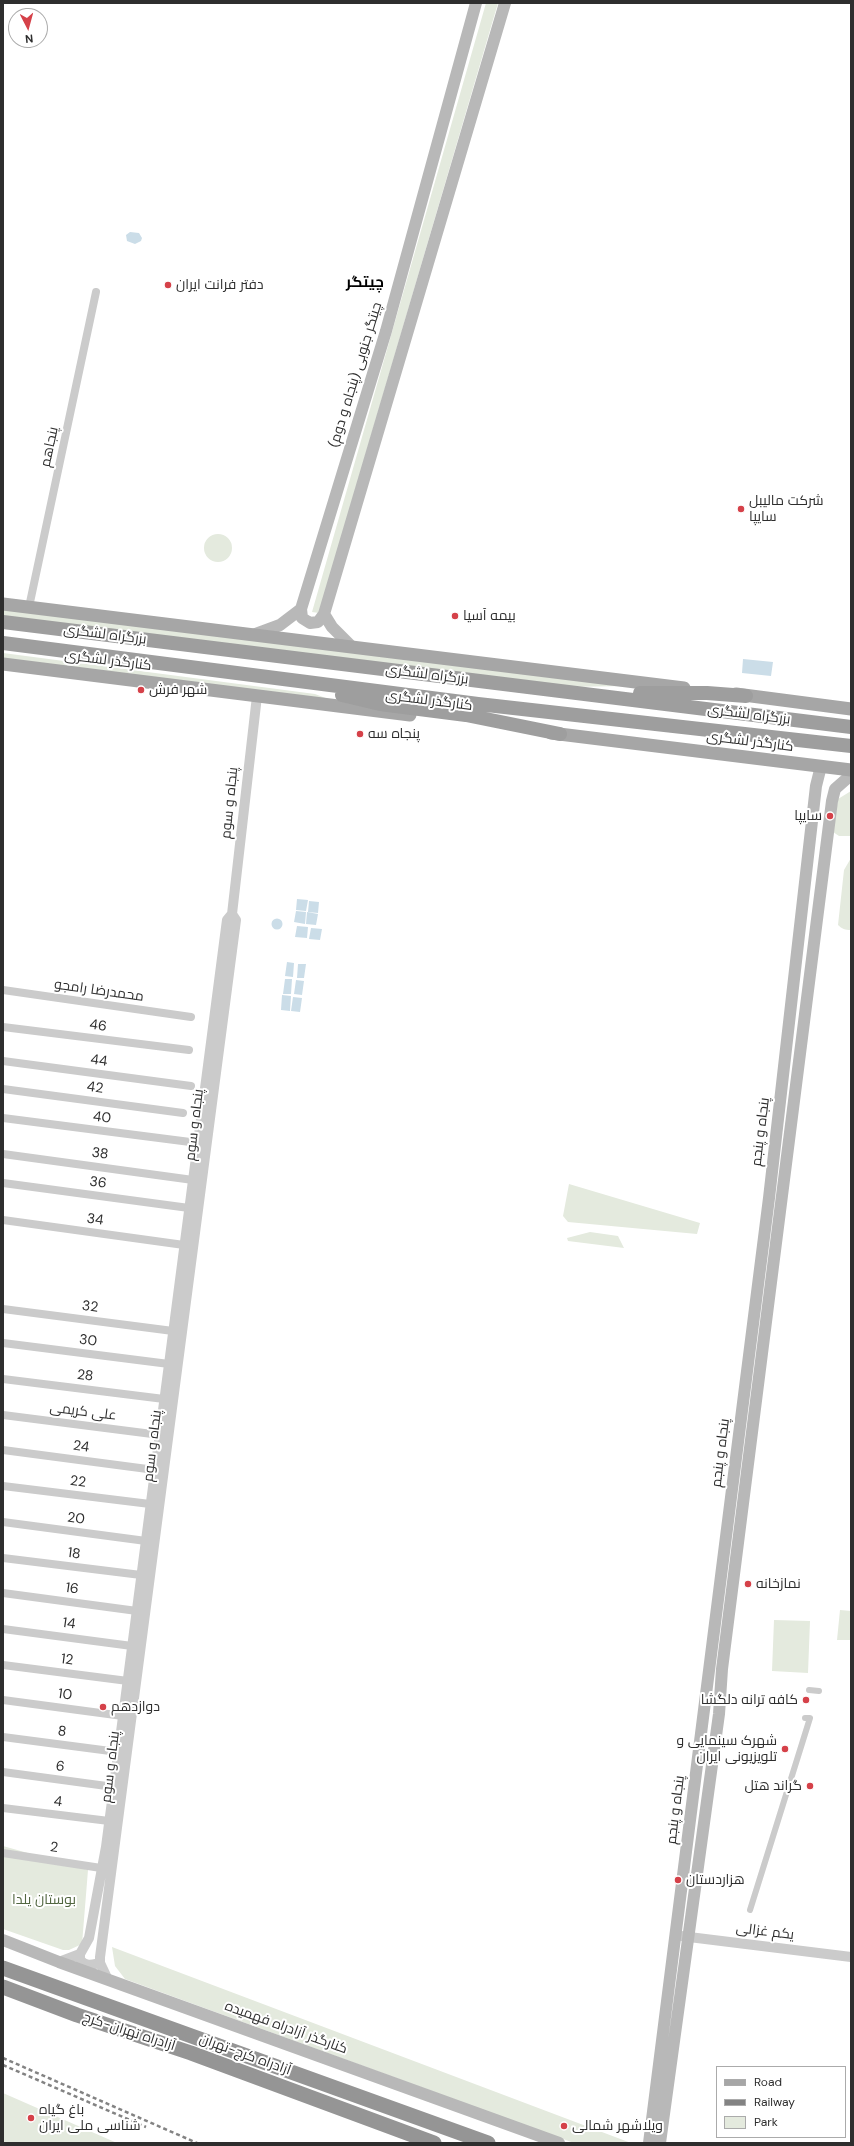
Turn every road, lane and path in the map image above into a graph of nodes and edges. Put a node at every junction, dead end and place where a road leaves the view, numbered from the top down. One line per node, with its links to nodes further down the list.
1 (476, 3): 6 (main road, چیتگر جنوبی (پنجاه و دوم))
2 (505, 3): 7 (main road)
3 (96, 292): 5 (street, پنجاهم)
4 (3, 604): 5 (main road)
5 (29, 607): 9 (main road)
6 (301, 609): 7 (main road); 9 (main road)
7 (324, 614): 11 (main road)
8 (3, 622): 14 (highway, بزرگراه لشگری)
9 (253, 635): 11 (main road)
10 (3, 643): 13 (highway, بزرگراه لشگری)
11 (352, 647): 16 (main road)
12 (3, 664): 15 (main road, کنارگذر لشگری)
13 (287, 680): 19 (highway); 20 (highway, بزرگراه لشگری)
14 (590, 695): 16 (highway); 18 (highway, بزرگراه لشگری)
15 (257, 696): 19 (main road, کنارگذر لشگری); 26 (street, پنجاه و سوم)
16 (746, 696): 17 (main road)
17 (851, 709)
18 (851, 727)
19 (560, 734): 21 (main road, کنارگذر لشگری)
20 (851, 746)
21 (821, 766): 22 (main road, کنارگذر لشگری); 24 (main road, پنجاه و پنجم)
22 (851, 770)
23 (851, 775): 25 (main road)
24 (816, 792): 25 (main road); 40 (main road, پنجاه و پنجم)
25 (833, 795): 41 (main road, پنجاه و پنجم)
26 (232, 914): 36 (street, پنجاه و سوم); 79 (street, پنجاه و سوم)
27 (3, 990): 28 (street, محمدرضا رامجو)
28 (191, 1017)
29 (3, 1027): 30 (street, 46)
30 (190, 1050)
31 (3, 1061): 32 (street, 44)
32 (191, 1086)
33 (3, 1089): 34 (street, 42)
34 (183, 1113)
35 (3, 1118): 36 (street, 40)
36 (198, 1144): 38 (street, پنجاه و سوم)
37 (3, 1154): 38 (street, 38)
38 (193, 1180): 42 (street, پنجاه و سوم)
39 (3, 1183): 42 (street, 36)
40 (768, 1198): 41 (main road); 66 (main road, پنجاه و پنجم)
41 (782, 1199): 66 (main road, پنجاه و پنجم)
42 (189, 1208): 44 (street, پنجاه و سوم)
43 (3, 1220): 44 (street, 34)
44 (184, 1244): 46 (street, پنجاه و سوم)
45 (3, 1310): 46 (street, 32)
46 (173, 1331): 48 (street, پنجاه و سوم)
47 (3, 1343): 48 (street, 30)
48 (169, 1364): 50 (street, پنجاه و سوم)
49 (3, 1379): 50 (street, 28)
50 (164, 1399): 52 (street, پنجاه و سوم)
51 (3, 1415): 52 (street, علی کریمی)
52 (160, 1435): 54 (street, پنجاه و سوم)
53 (3, 1450): 54 (street, 24)
54 (155, 1470): 56 (street, پنجاه و سوم)
55 (3, 1486): 56 (street, 22)
56 (150, 1504): 58 (street, پنجاه و سوم)
57 (3, 1522): 58 (street, 20)
58 (146, 1541): 60 (street, پنجاه و سوم)
59 (3, 1558): 60 (street, 18)
60 (141, 1575): 62 (street, پنجاه و سوم)
61 (3, 1593): 62 (street, 16)
62 (137, 1611): 64 (street, پنجاه و سوم)
63 (3, 1629): 64 (street, 14)
64 (132, 1646): 67 (street, پنجاه و سوم)
65 (3, 1665): 67 (street, 12)
66 (716, 1669): 83 (main road, پنجاه و پنجم); 84 (main road, پنجاه و پنجم)
67 (128, 1681): 71 (street, پنجاه و سوم)
68 (808, 1690): 69 (street)
69 (819, 1691)
70 (3, 1700): 71 (street, 10)
71 (123, 1716): 74 (street, پنجاه و سوم)
72 (805, 1718): 82 (street)
73 (3, 1737): 74 (street, 8)
74 (118, 1752): 76 (street, پنجاه و سوم)
75 (3, 1772): 76 (street, 6)
76 (114, 1787): 78 (street, پنجاه و سوم)
77 (3, 1808): 78 (street, 4)
78 (109, 1822): 79 (street, پنجاه و سوم)
79 (110, 1847): 81 (street, پنجاه و سوم); 89 (street, پنجاه و سوم)
80 (3, 1853): 81 (street, 2)
81 (101, 1868): 86 (street, پنجاه و سوم)
82 (750, 1910)
83 (675, 1935): 84 (street, یکم غزالی); 93 (main road, پنجاه و پنجم)
84 (687, 1937): 87 (street, یکم غزالی); 93 (main road, پنجاه و پنجم)
85 (3, 1940): 88 (main road, کنارگذر آزادراه فهمیده)
86 (80, 1954): 88 (street); 89 (street)
87 (851, 1957)
88 (59, 1962): 91 (main road, کنارگذر آزادراه فهمیده)
89 (100, 1963): 91 (street)
90 (3, 1968): 95 (highway, آزادراه کرج-تهران)
91 (108, 1980): 96 (main road, کنارگذر آزادراه فهمیده)
92 (3, 1987): 94 (highway, آزادراه تهران-کرج)
93 (655, 2141)
94 (434, 2143)
95 (488, 2143)
96 (559, 2143)

